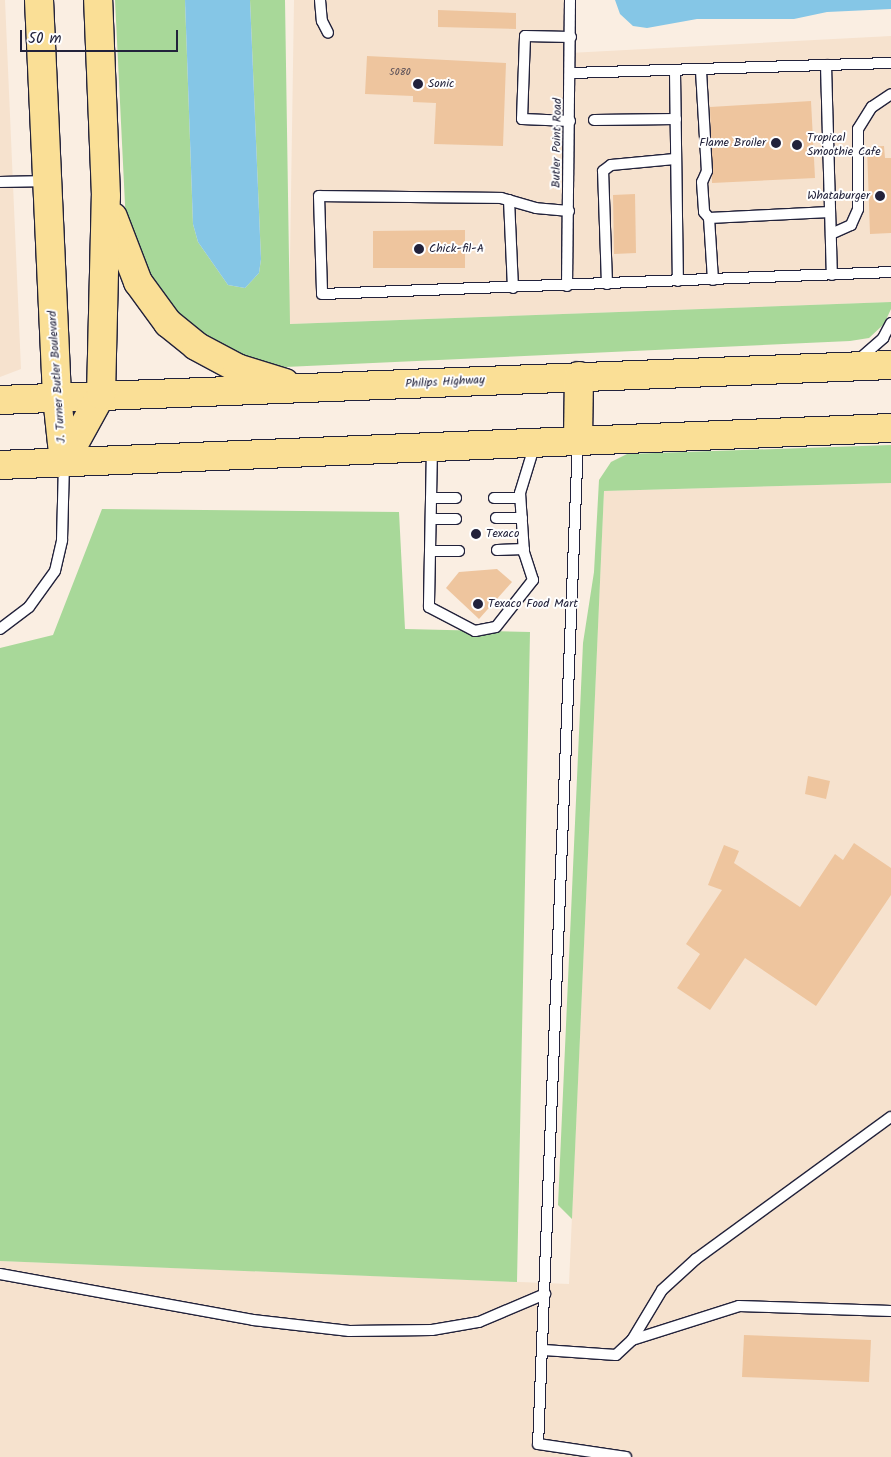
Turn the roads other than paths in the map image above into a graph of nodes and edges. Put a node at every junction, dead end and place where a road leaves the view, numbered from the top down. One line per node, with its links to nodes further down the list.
1 (39, 0): 17 (main road, J. Turner Butler Boulevard)
2 (98, 0): 19 (main road, J. Turner Butler Boulevard)
3 (320, 0): 5 (lane)
4 (570, 0): 6 (lane, Butler Point Road)
5 (328, 33)
6 (571, 37): 11 (lane, Butler Point Road); 14 (lane)
7 (891, 63): 8 (lane)
8 (826, 65): 9 (lane); 22 (lane)
9 (700, 71): 10 (lane); 23 (lane)
10 (675, 72): 11 (lane); 13 (lane)
11 (571, 73): 14 (lane, Butler Point Road)
12 (891, 94): 24 (lane)
13 (676, 119): 15 (lane); 16 (lane)
14 (570, 120): 21 (lane, Butler Point Road)
15 (594, 120)
16 (676, 159): 28 (lane); 29 (lane)
17 (47, 181): 18 (lane); 38 (main road, J. Turner Butler Boulevard)
18 (0, 182)
19 (106, 196): 36 (main road); 37 (main road, J. Turner Butler Boulevard)
20 (509, 200): 21 (lane); 31 (lane); 31 (lane)
21 (569, 211): 30 (lane, Butler Point Road)
22 (830, 212): 23 (lane); 24 (lane)
23 (710, 218): 27 (lane)
24 (831, 234): 26 (lane)
25 (891, 272): 26 (lane)
26 (832, 275): 27 (lane)
27 (713, 280): 28 (lane)
28 (678, 281): 29 (lane)
29 (607, 284): 30 (lane)
30 (567, 286): 31 (lane)
31 (513, 288)
32 (891, 323): 34 (lane)
33 (891, 365): 34 (main road, Philips Highway)
34 (850, 366): 35 (main road, Philips Highway)
35 (579, 376): 36 (main road, Philips Highway); 41 (main road)
36 (310, 390): 37 (main road, Philips Highway)
37 (101, 394): 38 (main road, Philips Highway); 44 (main road, J. Turner Butler Boulevard)
38 (57, 398): 39 (main road, Philips Highway); 44 (main road, J. Turner Butler Boulevard)
39 (0, 400)
40 (891, 428): 41 (main road)
41 (578, 440): 42 (main road); 61 (lane)
42 (536, 442): 43 (main road); 49 (lane)
43 (432, 446): 44 (main road); 46 (lane)
44 (64, 462): 45 (main road); 58 (lane)
45 (0, 465)
46 (431, 498): 47 (lane); 53 (lane)
47 (456, 498)
48 (494, 498): 49 (lane)
49 (520, 498): 52 (lane)
50 (456, 518): 53 (lane)
51 (496, 518): 52 (lane)
52 (522, 518): 54 (lane)
53 (431, 519): 57 (lane)
54 (524, 549): 56 (lane); 57 (lane)
55 (459, 550): 57 (lane)
56 (497, 550)
57 (430, 551)
58 (0, 629)
59 (891, 1117): 63 (lane)
60 (0, 1274): 61 (lane)
61 (544, 1294): 64 (lane)
62 (891, 1311): 63 (lane)
63 (632, 1340): 64 (lane)
64 (544, 1350): 65 (lane)
65 (626, 1457)

